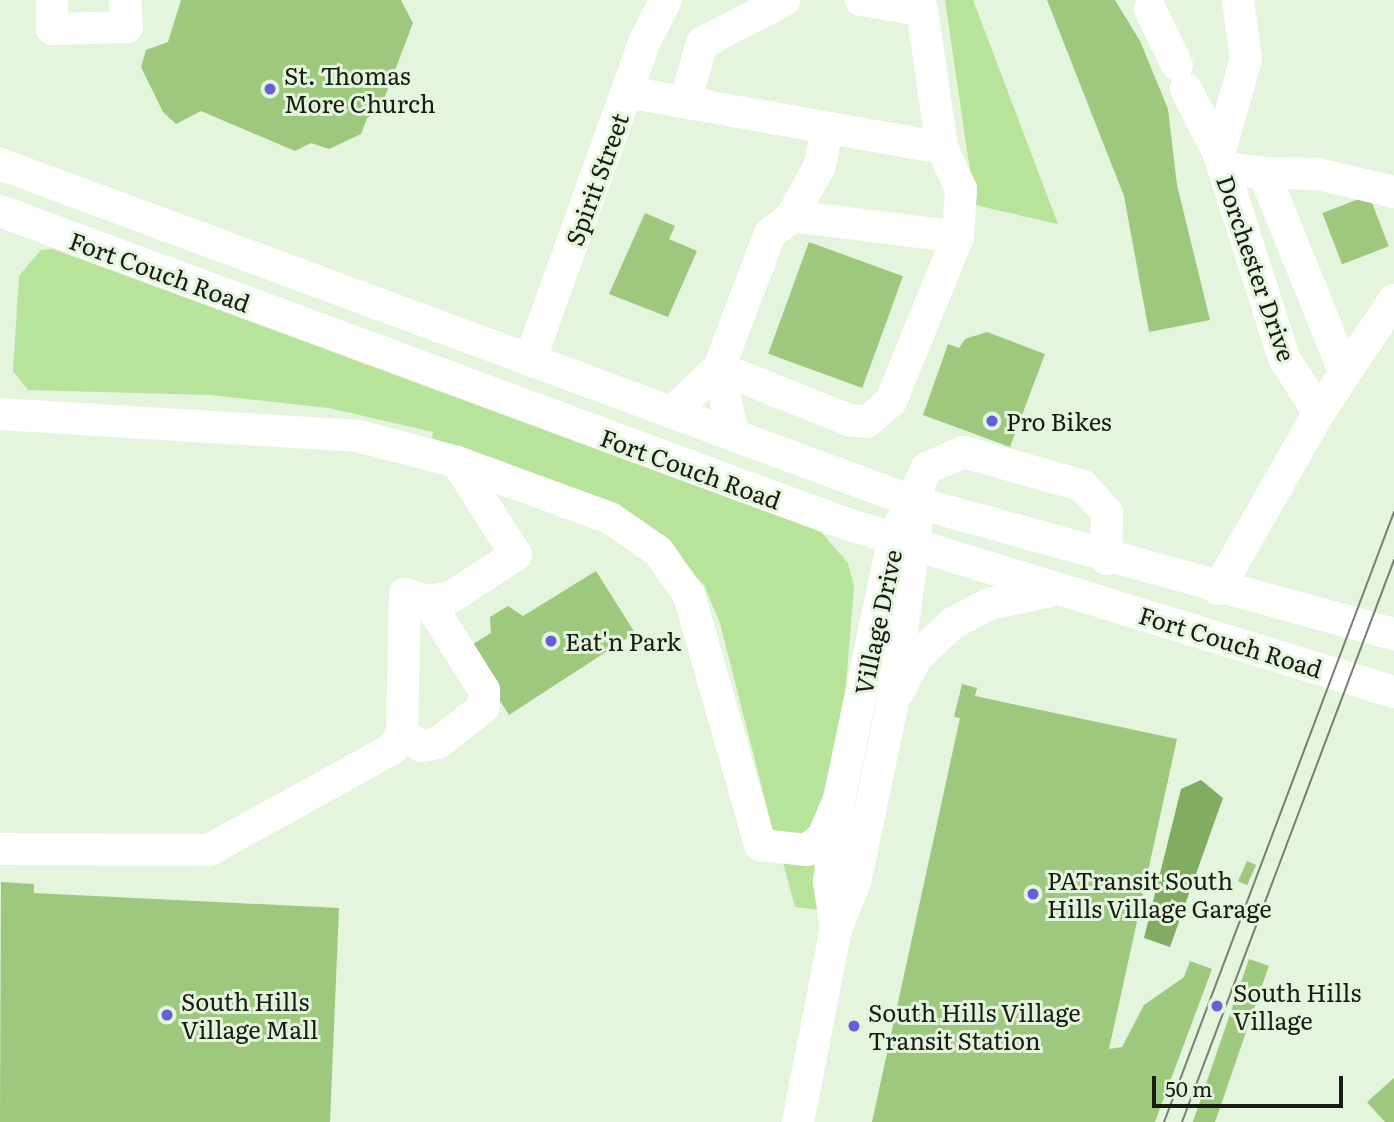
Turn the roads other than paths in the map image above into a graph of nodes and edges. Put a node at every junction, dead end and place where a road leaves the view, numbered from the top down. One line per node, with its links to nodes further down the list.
1 (51, 0): 2 (street)
2 (125, 0)
3 (666, 0): 8 (street, Spirit Street)
4 (785, 0): 9 (street)
5 (861, 0): 11 (street)
6 (1238, 0): 12 (street, Dorchester Drive)
7 (1150, 9): 12 (street)
8 (627, 92): 9 (street); 20 (street, Spirit Street)
9 (685, 102): 10 (street)
10 (827, 128): 11 (street); 17 (street)
11 (942, 148): 18 (street)
12 (1221, 161): 14 (street); 24 (street, Dorchester Drive)
13 (0, 164): 20 (street, Fort Couch Road)
14 (1264, 173): 15 (street); 22 (street)
15 (1394, 192)
16 (0, 211): 29 (street, Fort Couch Road)
17 (792, 216): 18 (street); 21 (street)
18 (958, 237): 21 (street)
19 (1394, 300): 22 (street)
20 (530, 360): 23 (street, Fort Couch Road)
21 (719, 368): 23 (street); 26 (street)
22 (1345, 373): 24 (street)
23 (672, 412): 26 (street, Fort Couch Road)
24 (1319, 413): 31 (street)
25 (0, 414): 27 (street)
26 (733, 435): 28 (street, Fort Couch Road)
27 (457, 462): 33 (street); 38 (street)
28 (914, 502): 29 (street, Village Drive); 30 (street, Fort Couch Road); 30 (street, Village Drive)
29 (905, 544): 32 (street, Fort Couch Road); 36 (street, Village Drive); 38 (street, Village Drive)
30 (1107, 559): 31 (street, Fort Couch Road)
31 (1218, 589): 34 (street, Fort Couch Road)
32 (1063, 591): 35 (street, Fort Couch Road); 36 (street)
33 (428, 601): 37 (street); 37 (street)
34 (1394, 634)
35 (1394, 692)
36 (892, 706): 40 (street, Village Drive)
37 (402, 734): 39 (street)
38 (839, 799): 40 (street, Village Drive)
39 (0, 849)
40 (836, 929): 41 (street, Village Drive)
41 (798, 1122)

